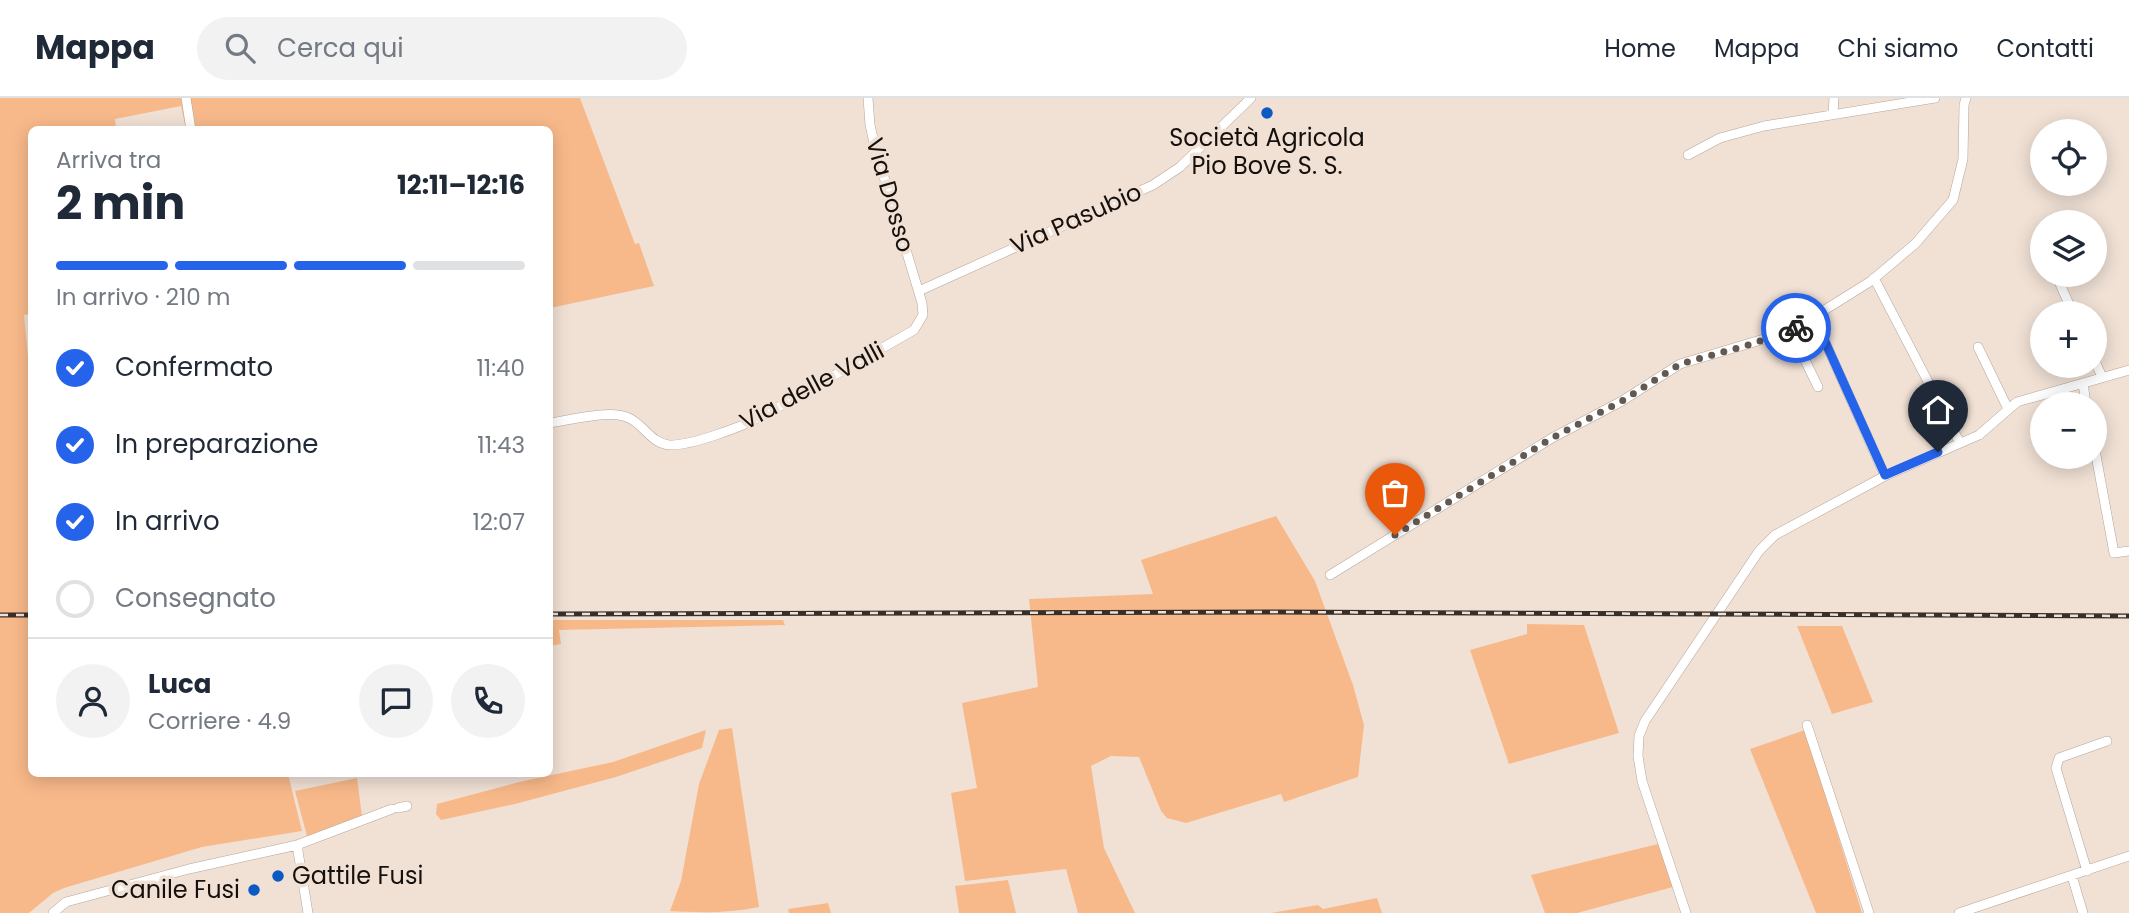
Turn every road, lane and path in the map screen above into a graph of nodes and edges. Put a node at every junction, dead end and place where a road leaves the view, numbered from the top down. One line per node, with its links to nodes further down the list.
1 (186, 98): 8 (street)
2 (868, 98): 11 (street, Via Dosso)
3 (1251, 98): 11 (street, Via Pasubio)
4 (1834, 98): 7 (street)
5 (1935, 98): 7 (street)
6 (1966, 98): 10 (street)
7 (1833, 113): 9 (street)
8 (190, 126)
9 (1688, 155)
10 (1874, 278): 12 (street); 23 (street)
11 (919, 290): 22 (street, Via delle Valli)
12 (1814, 317): 13 (street); 25 (street)
13 (1791, 331): 19 (street); 27 (street)
14 (1978, 346): 21 (street)
15 (2129, 370): 16 (street)
16 (2107, 376)
17 (2099, 378): 18 (street)
18 (2083, 383): 20 (street); 21 (street)
19 (1818, 387)
20 (2084, 392)
21 (2008, 409): 23 (street)
22 (553, 423)
23 (1960, 443): 25 (street)
24 (2099, 469): 26 (street)
25 (1885, 475): 38 (street)
26 (2129, 551)
27 (1330, 575)
28 (1807, 725): 39 (street)
29 (2107, 741): 33 (street)
30 (396, 809): 31 (street)
31 (297, 845): 36 (street); 37 (street)
32 (2129, 856): 33 (street)
33 (2087, 871): 34 (street)
34 (2072, 877): 35 (street); 41 (street)
35 (1987, 909): 40 (street)
36 (53, 913)
37 (309, 913)
38 (1686, 913)
39 (1869, 913)
40 (1959, 913)
41 (2083, 913)

